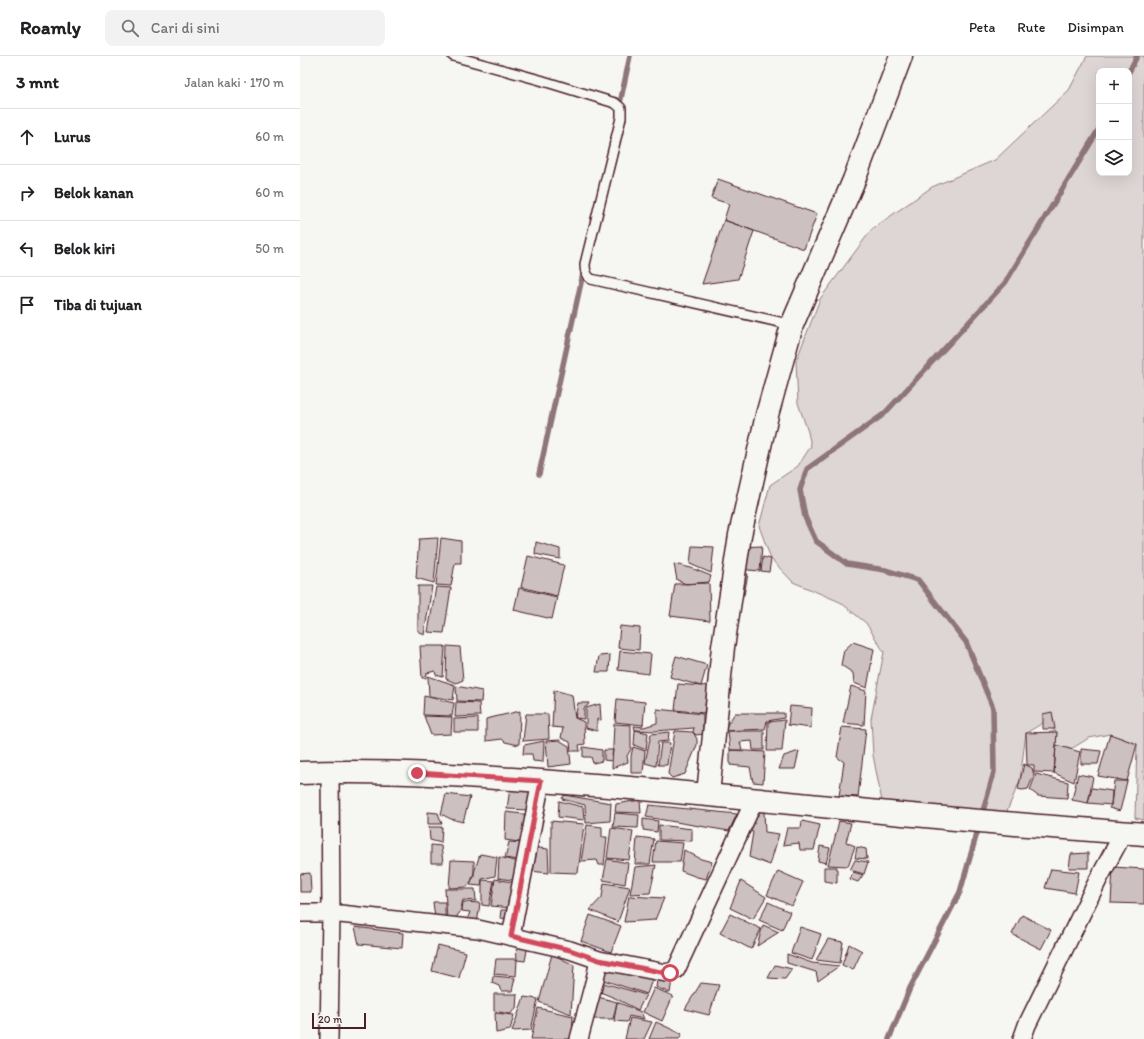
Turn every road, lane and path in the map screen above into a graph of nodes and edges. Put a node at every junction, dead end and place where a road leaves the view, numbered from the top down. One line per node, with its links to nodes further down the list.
1 (453, 56): 3 (lane)
2 (901, 56): 3 (main road)
3 (792, 325): 7 (main road)
4 (330, 772): 5 (main road); 6 (main road); 11 (street)
5 (300, 773)
6 (541, 781): 7 (main road); 12 (street)
7 (708, 794): 8 (main road)
8 (755, 799): 9 (main road); 13 (street)
9 (1134, 833): 16 (street)
10 (300, 913): 11 (street)
11 (331, 913): 12 (street); 14 (street)
12 (511, 936): 13 (street)
13 (599, 960): 15 (street)
14 (329, 1039)
15 (579, 1039)
16 (1022, 1039)

